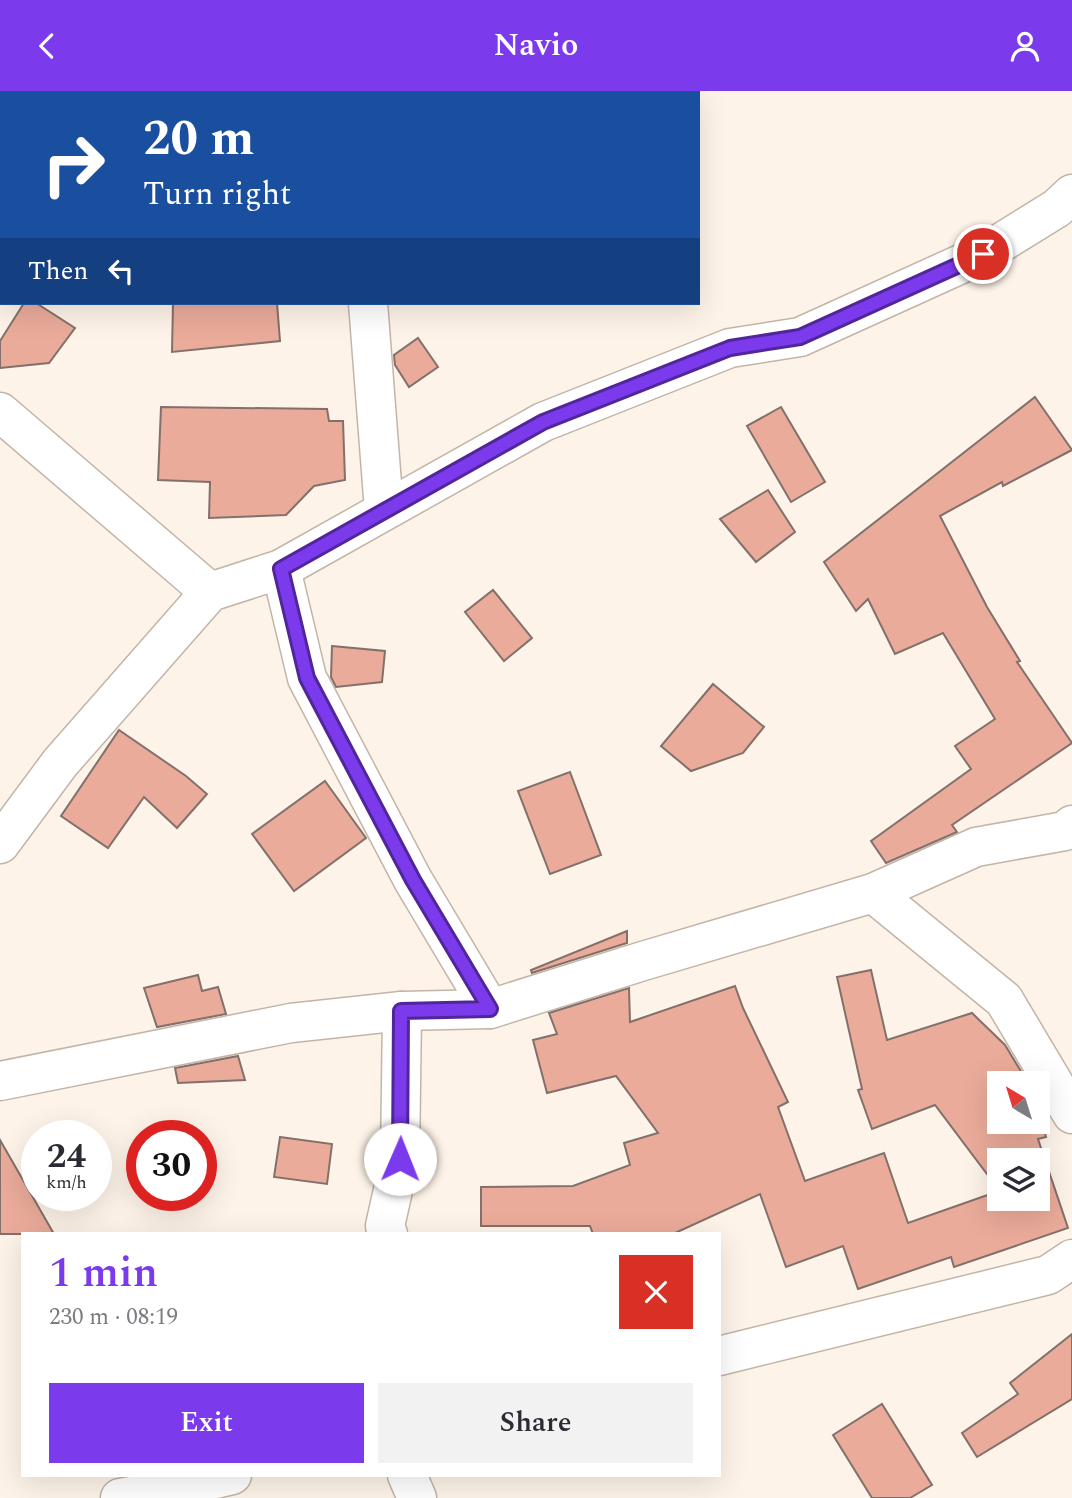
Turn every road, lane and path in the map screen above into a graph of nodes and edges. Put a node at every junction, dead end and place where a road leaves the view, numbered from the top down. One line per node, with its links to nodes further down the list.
1 (1072, 194): 4 (street)
2 (368, 305): 4 (street)
3 (0, 412): 6 (street)
4 (384, 510): 5 (street)
5 (281, 569): 6 (street); 10 (street)
6 (210, 592): 8 (street)
7 (1072, 825): 9 (street)
8 (0, 844)
9 (873, 893): 10 (street); 13 (street)
10 (490, 1009): 11 (street)
11 (401, 1011): 12 (street); 14 (street)
12 (0, 1081)
13 (1072, 1114)
14 (388, 1232)
15 (1072, 1259): 16 (street)
16 (721, 1356)
17 (224, 1477): 19 (street)
18 (408, 1477): 20 (street)
19 (120, 1498)
20 (417, 1498)

